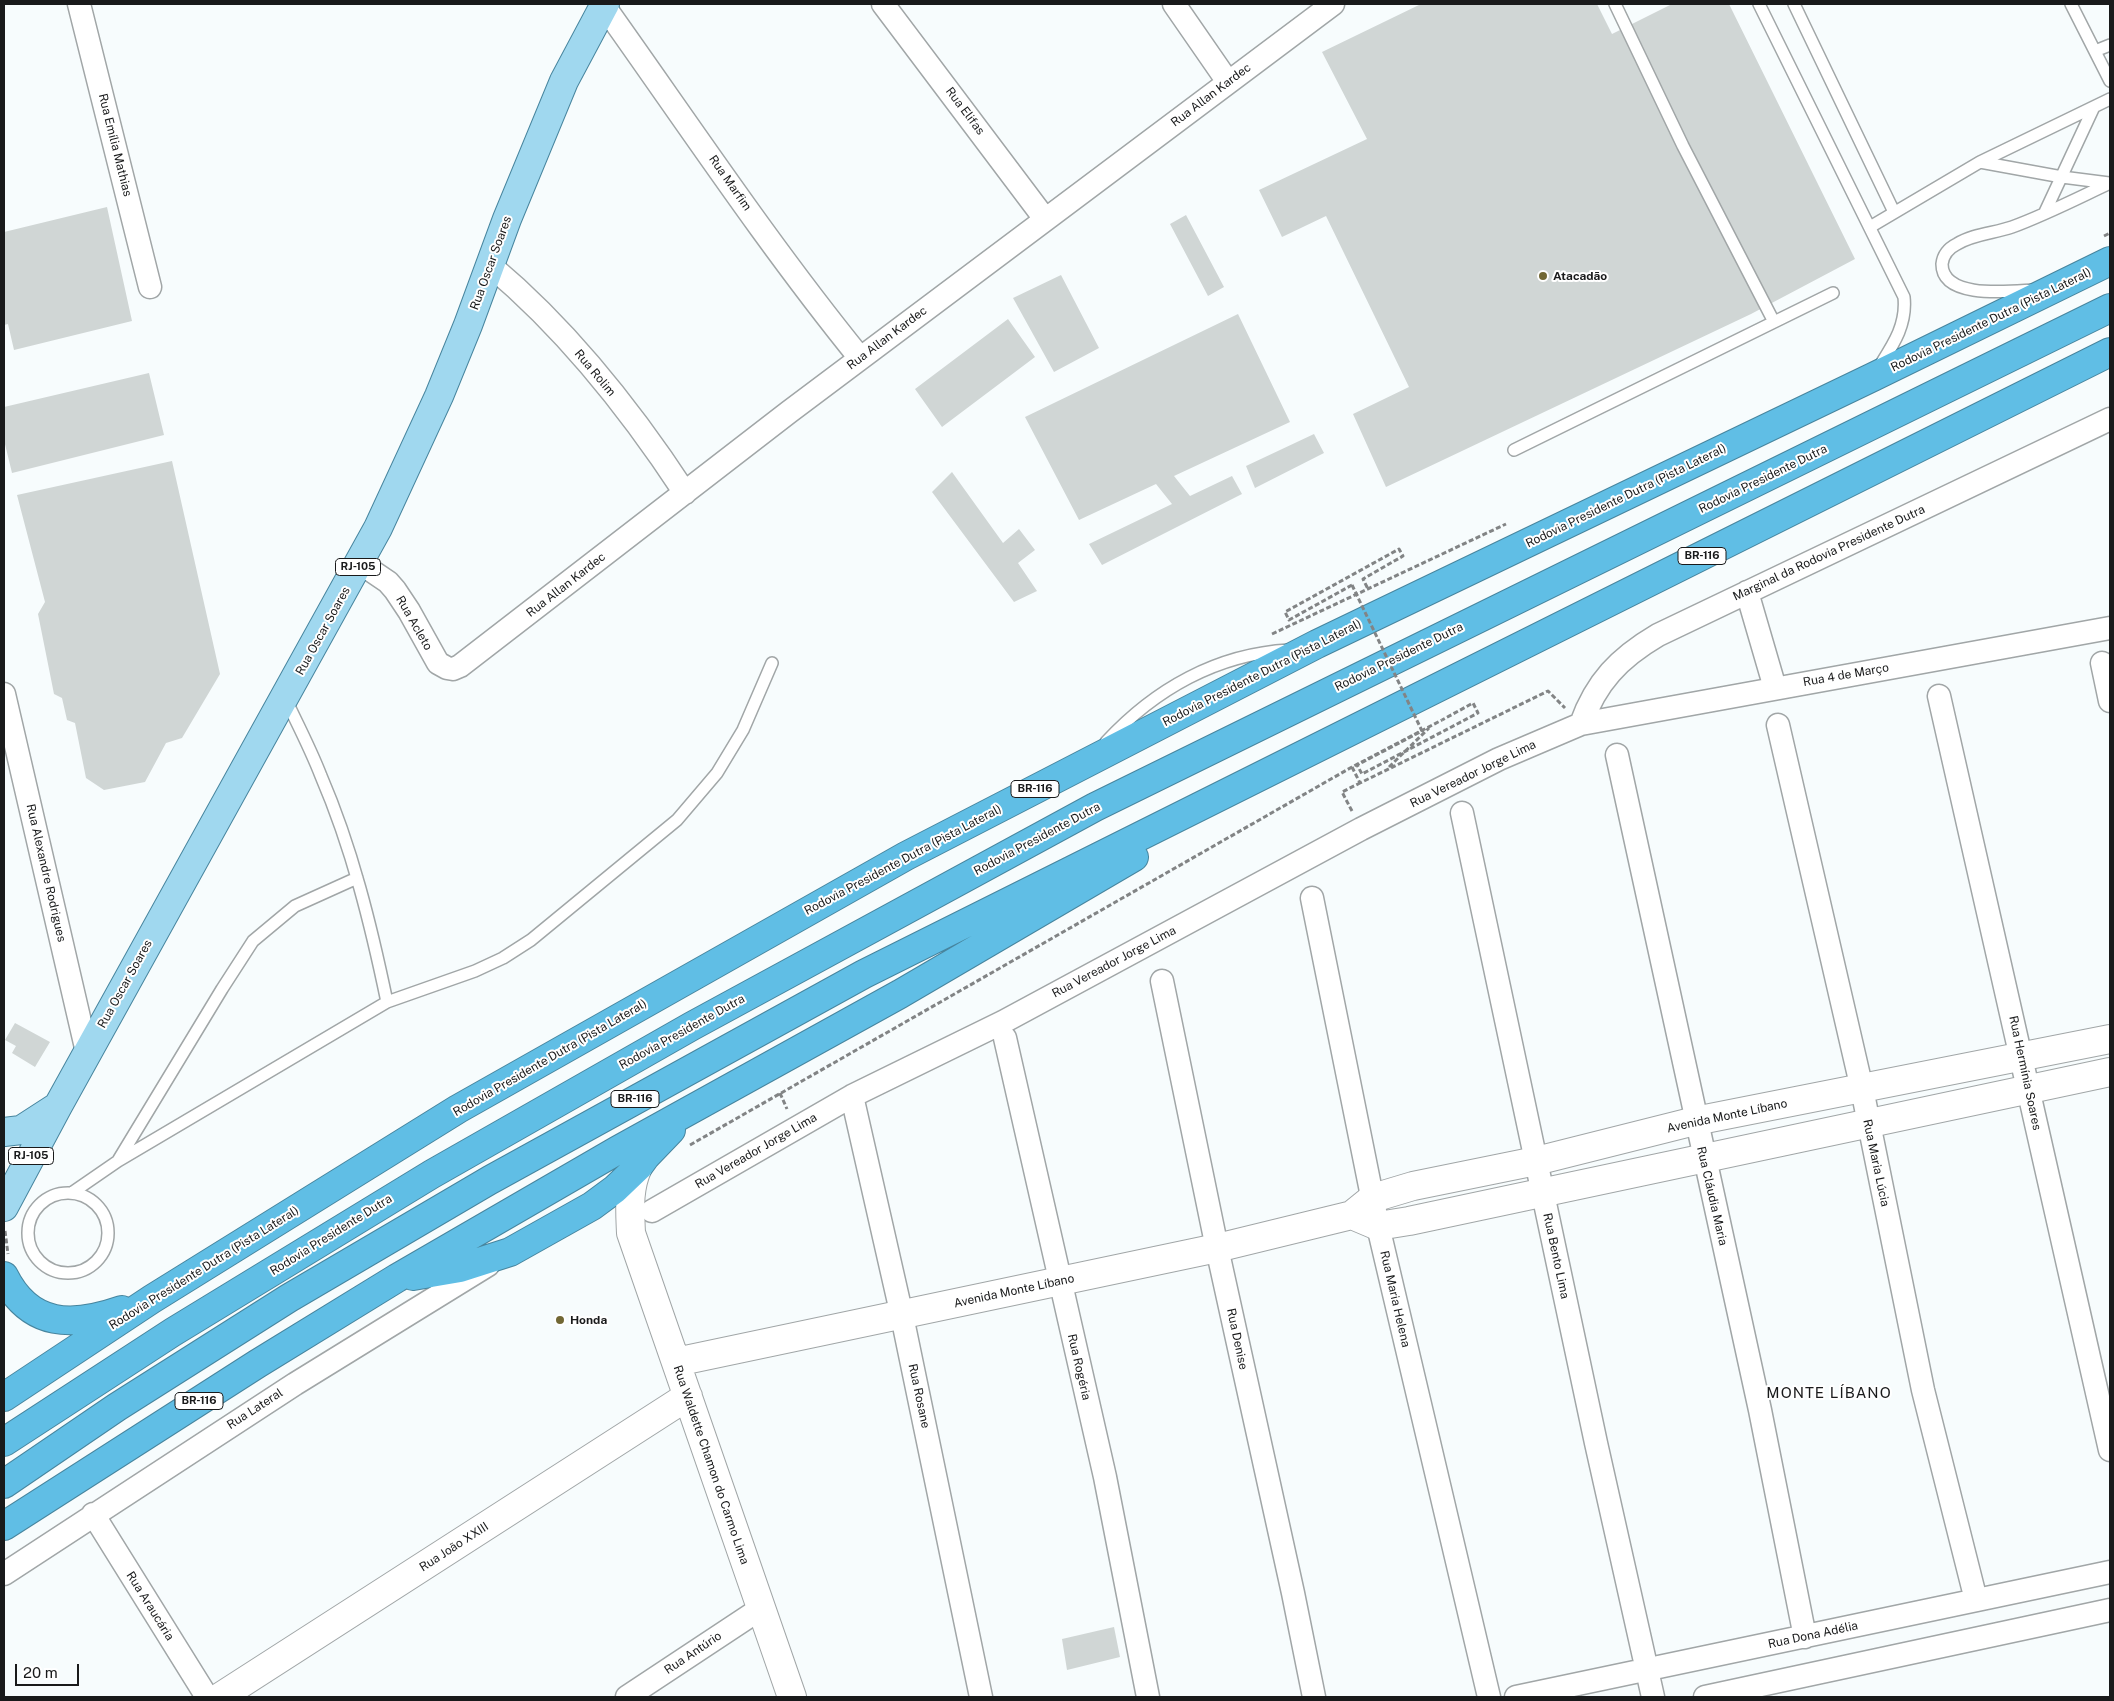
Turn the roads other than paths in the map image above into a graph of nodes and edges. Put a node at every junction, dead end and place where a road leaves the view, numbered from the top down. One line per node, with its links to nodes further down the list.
1 (79, 4): 25 (street, Rua Emília Mathias)
2 (882, 4): 21 (street, Rua Elifas)
3 (1174, 4): 13 (street)
4 (1333, 4): 13 (street, Rua Allan Kardec)
5 (1759, 4): 22 (lane)
6 (1794, 4): 19 (lane)
7 (2071, 4): 11 (lane)
8 (605, 5): 24 (main road, Rua Oscar Soares / RJ-105); 31 (street, Rua Marfim)
9 (1617, 9): 29 (lane)
10 (2110, 45): 11 (lane)
11 (2095, 52): 12 (lane)
12 (2110, 81)
13 (1228, 82): 21 (street, Rua Allan Kardec)
14 (2110, 99): 15 (lane)
15 (2093, 109): 16 (lane); 17 (lane)
16 (1980, 162): 17 (lane); 19 (lane)
17 (2062, 177): 18 (lane); 20 (lane)
18 (2110, 183): 20 (lane)
19 (1894, 212): 22 (lane)
20 (2045, 212): 26 (lane)
21 (1045, 219): 31 (street, Rua Allan Kardec)
22 (1870, 227): 32 (lane)
23 (2110, 261): 26 (highway, Rodovia Presidente Dutra (Pista Lateral) / BR-116)
24 (491, 266): 35 (street, Rua Rolim); 36 (main road, Rua Oscar Soares / RJ-105)
25 (150, 287)
26 (2055, 289): 32 (highway, Rodovia Presidente Dutra (Pista Lateral) / BR-116)
27 (1833, 293): 29 (lane)
28 (2110, 308): 92 (highway, Rodovia Presidente Dutra / BR-116)
29 (1774, 322): 34 (lane)
30 (2110, 352): 50 (highway, BR-116)
31 (860, 358): 35 (street, Rua Allan Kardec)
32 (1873, 378): 87 (highway, Rodovia Presidente Dutra (Pista Lateral) / BR-116)
33 (2110, 419): 37 (street, Marginal da Rodovia Presidente Dutra)
34 (1514, 450)
35 (685, 493): 41 (street, Rua Allan Kardec)
36 (360, 563): 41 (street, Rua Acleto); 45 (main road, Rua Oscar Soares / RJ-105)
37 (1747, 592): 42 (street); 47 (street, Marginal da Rodovia Presidente Dutra)
38 (2110, 628): 42 (street, Rua 4 de Março)
39 (772, 663): 55 (lane)
40 (2102, 663): 46 (street)
41 (442, 666)
42 (1775, 688): 47 (street, Rua 4 de Março)
43 (4, 694): 58 (street, Rua Alexandre Rodrigues)
44 (1940, 696): 59 (street, Rua Hermínia Soares)
45 (285, 698): 52 (lane); 58 (main road, Rua Oscar Soares / RJ-105)
46 (2110, 701)
47 (1581, 724): 63 (street, Rua Vereador Jorge Lima)
48 (1778, 726): 61 (street, Rua Maria Lúcia)
49 (1618, 755): 66 (street, Rua Cláudia Maria)
50 (1293, 759): 65 (highway, BR-116); 94 (highway, BR-116)
51 (1462, 813): 71 (street, Rua Bento Lima)
52 (357, 878): 55 (lane); 70 (lane)
53 (1312, 898): 75 (street, Rua Maria Helena)
54 (1162, 981): 82 (street, Rua Denise)
55 (387, 1002): 70 (lane)
56 (1005, 1038): 86 (street, Rua Rogéria)
57 (2110, 1039): 59 (street, Avenida Monte Líbano)
58 (87, 1052): 64 (main road, Rua Oscar Soares / RJ-105)
59 (2022, 1056): 61 (street, Avenida Monte Líbano); 62 (street, Rua Hermínia Soares)
60 (2110, 1072): 62 (street)
61 (1862, 1089): 66 (street, Avenida Monte Líbano); 67 (street, Rua Maria Lúcia)
62 (2029, 1090): 67 (street); 93 (street, Rua Hermínia Soares)
63 (852, 1096): 78 (street, Rua Vereador Jorge Lima); 88 (street, Rua Rosane)
64 (58, 1106): 68 (main road, RJ-105); 77 (main road, Rua Oscar Soares / RJ-105)
65 (693, 1109): 72 (highway); 85 (highway, BR-116)
66 (1695, 1121): 69 (street, Rua Cláudia Maria); 71 (street, Avenida Monte Líbano)
67 (1868, 1123): 69 (street); 99 (street, Rua Maria Lúcia)
68 (4, 1132)
69 (1704, 1157): 73 (street); 102 (street, Rua Cláudia Maria)
70 (118, 1162): 74 (lane)
71 (1536, 1162): 73 (street, Rua Bento Lima); 75 (street, Avenida Monte Líbano)
72 (638, 1168): 76 (highway); 81 (street, Rua Waldette Chamon do Carmo Lima)
73 (1542, 1191): 80 (street); 103 (street, Rua Bento Lima)
74 (73, 1192): 74 (lane)
75 (1373, 1198): 79 (street, Avenida Monte Líbano); 80 (street, Rua Maria Helena)
76 (592, 1206): 81 (street, Rua Waldette Chamon do Carmo Lima); 83 (highway)
77 (4, 1207)
78 (652, 1211)
79 (1352, 1215): 80 (street); 82 (street, Avenida Monte Líbano)
80 (1378, 1226): 111 (street, Rua Maria Helena)
81 (631, 1233): 89 (street, Rua Waldette Chamon do Carmo Lima)
82 (1217, 1248): 86 (street, Avenida Monte Líbano); 110 (street, Rua Denise)
83 (510, 1252): 85 (highway); 95 (street, Rua Lateral)
84 (4, 1276): 87 (highway)
85 (397, 1278): 96 (highway, BR-116)
86 (1060, 1281): 88 (street, Avenida Monte Líbano); 109 (street, Rua Rogéria)
87 (152, 1299): 91 (highway, Rodovia Presidente Dutra (Pista Lateral) / BR-116)
88 (902, 1316): 89 (street, Avenida Monte Líbano); 108 (street, Rua Rosane)
89 (676, 1362): 90 (street, Rua Waldette Chamon do Carmo Lima)
90 (688, 1396): 100 (street, Rua Waldette Chamon do Carmo Lima); 105 (street, Rua João XXIII)
91 (4, 1397)
92 (4, 1442)
93 (2110, 1450)
94 (4, 1484)
95 (92, 1514): 98 (street, Rua Lateral); 104 (street, Rua Araucária)
96 (4, 1526)
97 (2110, 1572): 99 (street, Rua Dona Adélia)
98 (4, 1574)
99 (1976, 1600): 102 (street, Rua Dona Adélia)
100 (760, 1609): 106 (street, Rua Antúrio); 107 (street, Rua Waldette Chamon do Carmo Lima)
101 (2110, 1610): 114 (street)
102 (1805, 1636): 103 (street, Rua Dona Adélia)
103 (1648, 1670): 112 (street, Rua Dona Adélia); 113 (street, Rua Bento Lima)
104 (208, 1697)
105 (220, 1697)
106 (627, 1697)
107 (792, 1697)
108 (981, 1697)
109 (1148, 1697)
110 (1314, 1697)
111 (1489, 1697)
112 (1516, 1697)
113 (1653, 1697)
114 (1705, 1697)

